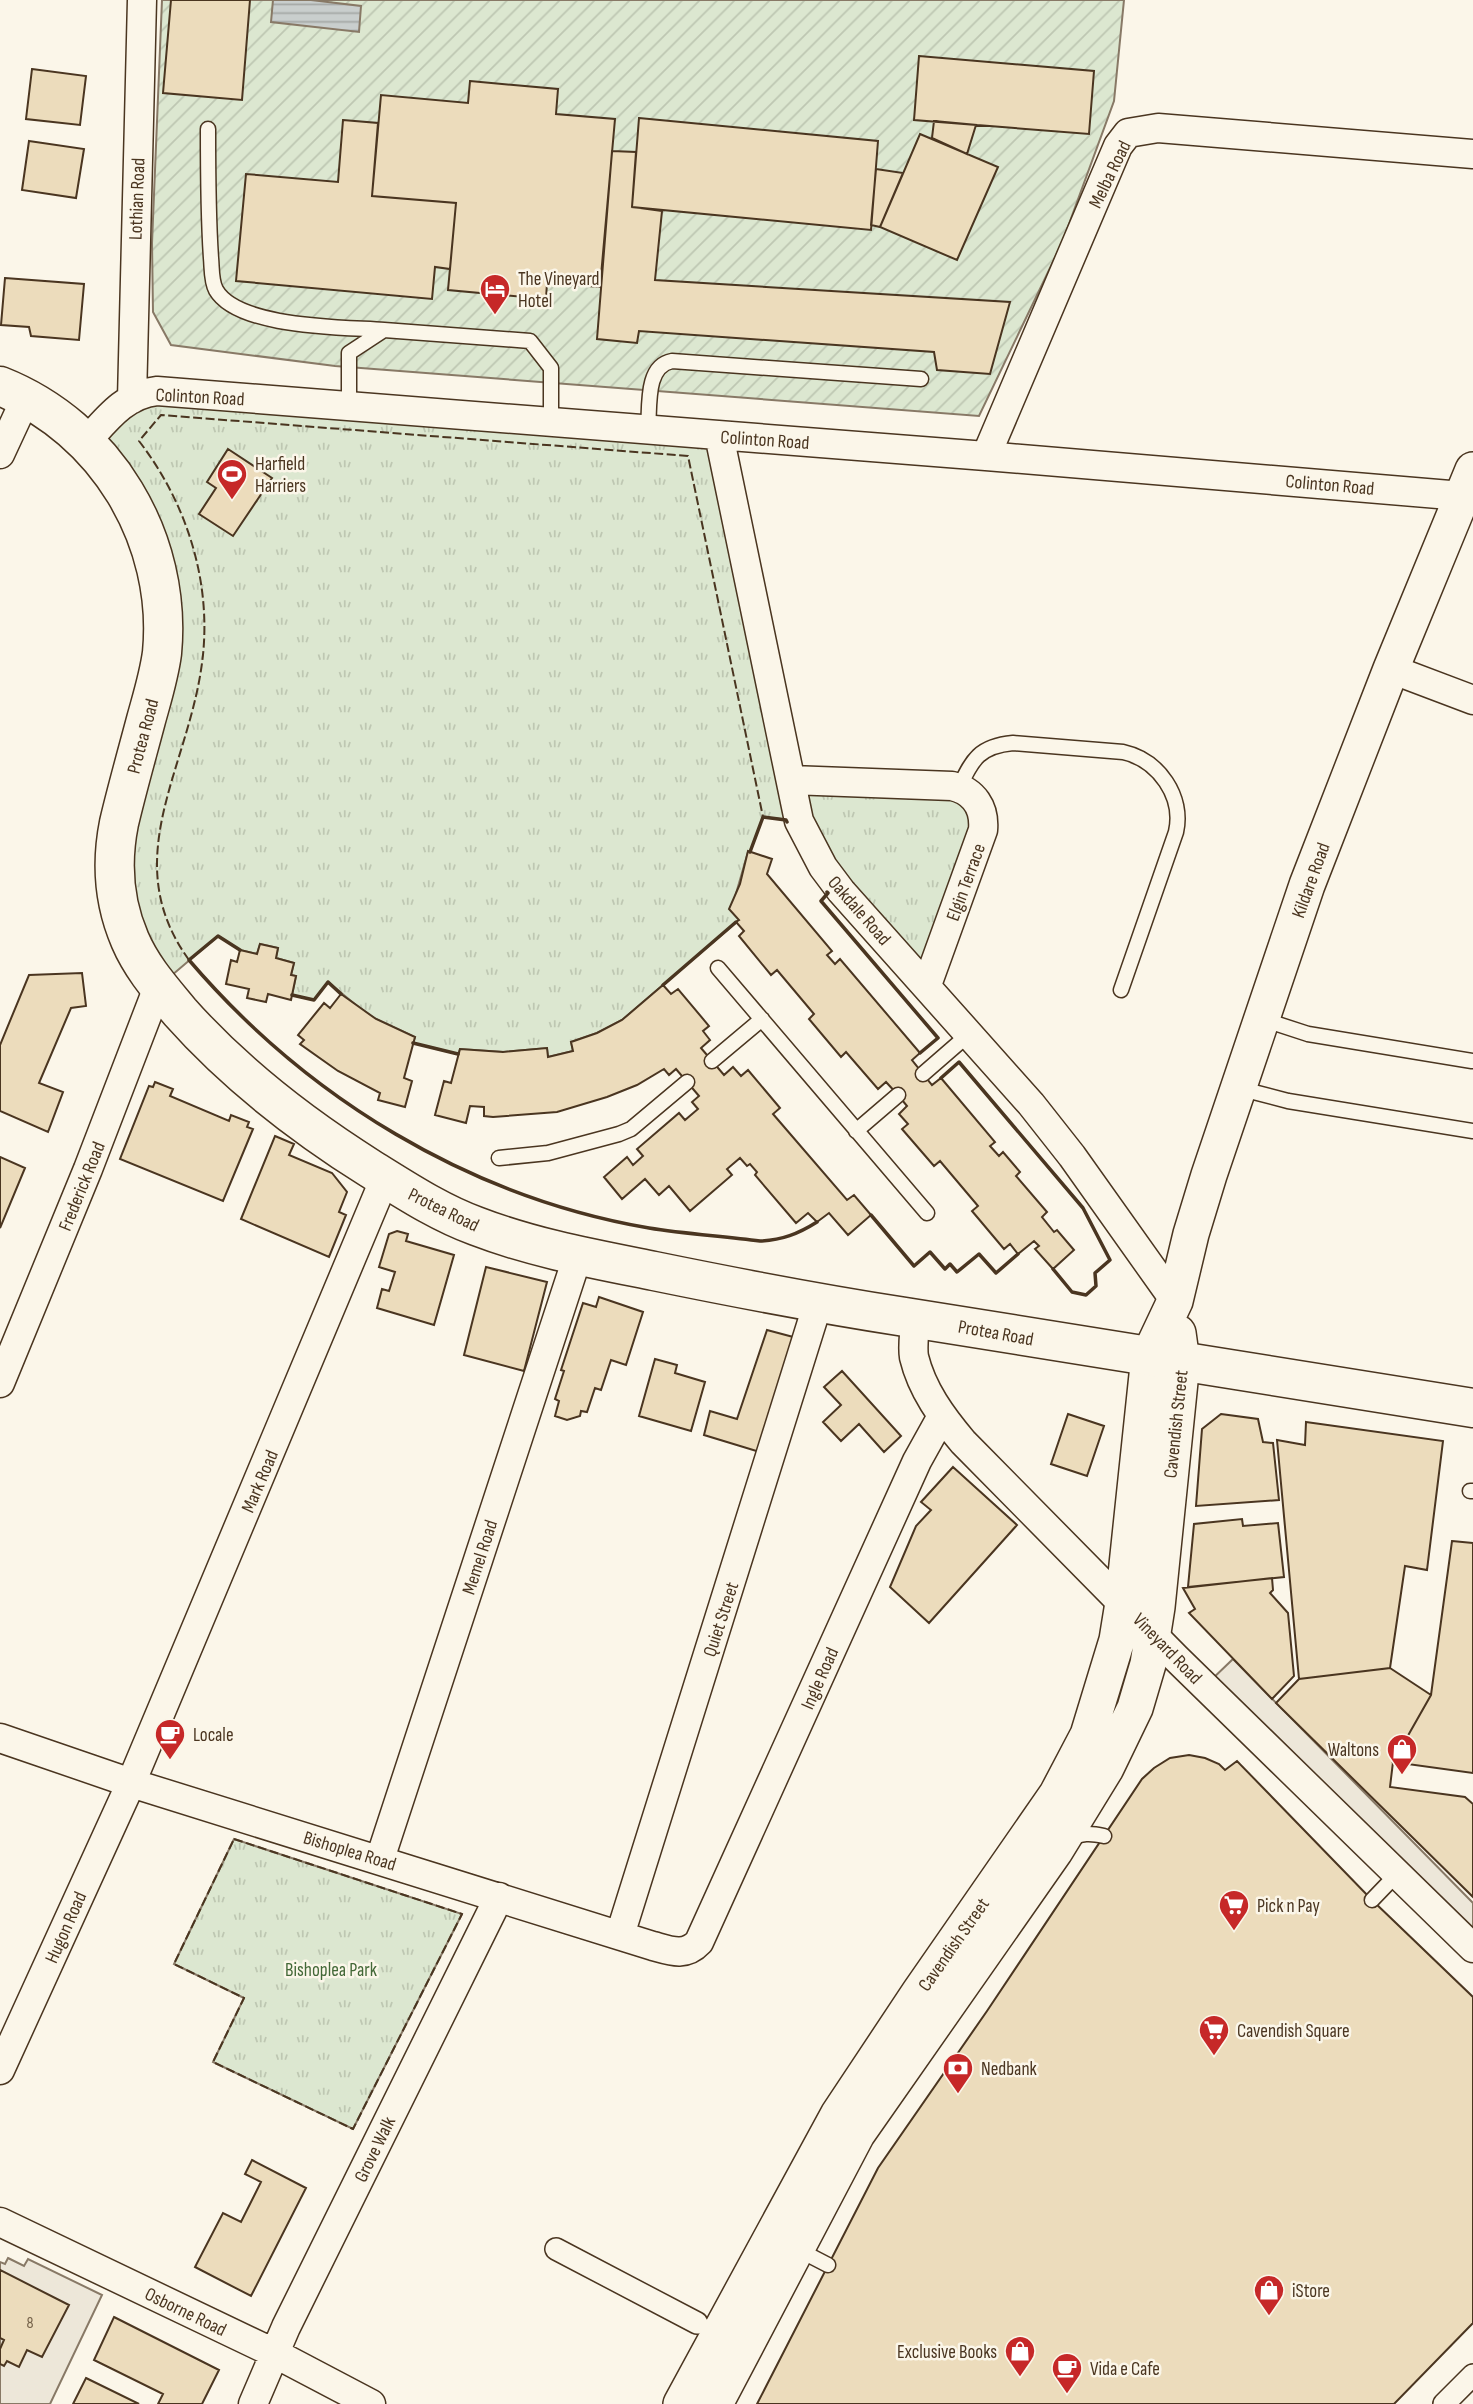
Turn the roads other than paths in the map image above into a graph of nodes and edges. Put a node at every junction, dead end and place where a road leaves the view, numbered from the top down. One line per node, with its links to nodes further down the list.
1 (142, 0): 7 (street, Lothian Road)
2 (208, 129): 4 (lane)
3 (1473, 154): 14 (street, Melba Road)
4 (384, 330): 8 (lane); 9 (lane)
5 (921, 379): 10 (lane)
6 (13, 392): 12 (main road, Protea Road); 13 (street)
7 (132, 399): 8 (street, Colinton Road); 12 (street, Colinton Road)
8 (349, 406): 9 (street, Colinton Road)
9 (551, 422): 10 (street, Colinton Road)
10 (648, 429): 11 (street, Colinton Road)
11 (719, 435): 14 (street, Colinton Road); 18 (street, Oakdale Road)
12 (86, 442): 22 (main road, Protea Road)
13 (0, 454)
14 (986, 456): 15 (street, Colinton Road)
15 (1468, 483): 16 (street, Kildare Road)
16 (1391, 669): 17 (street); 24 (street, Kildare Road)
17 (1473, 700)
18 (790, 780): 19 (street); 21 (street, Oakdale Road)
19 (959, 788): 21 (street, Elgin Terrace); 23 (lane)
20 (718, 968): 25 (lane)
21 (927, 985): 26 (street, Oakdale Road)
22 (158, 987): 36 (main road, Protea Road); 43 (street, Frederick Road)
23 (1121, 990)
24 (1262, 1019): 28 (lane); 31 (street, Kildare Road)
25 (762, 1020): 27 (lane); 33 (lane)
26 (969, 1034): 29 (lane); 39 (street, Oakdale Road)
27 (712, 1061)
28 (1472, 1061)
29 (923, 1074)
30 (687, 1083): 35 (lane)
31 (1238, 1088): 34 (lane); 39 (street, Kildare Road)
32 (898, 1095): 33 (lane)
33 (856, 1130): 37 (lane)
34 (1473, 1131)
35 (499, 1158)
36 (385, 1178): 38 (main road, Protea Road); 49 (street, Mark Road)
37 (927, 1213)
38 (578, 1255): 40 (main road, Protea Road); 52 (street, Memel Road)
39 (1175, 1301): 42 (street, Cavendish Street)
40 (818, 1303): 41 (main road, Protea Road); 56 (street, Quiet Street)
41 (915, 1319): 42 (main road, Protea Road); 45 (street, Vineyard Road)
42 (1165, 1359): 44 (main road, Protea Road); 46 (street, Cavendish Street); 47 (street, Cavendish Street)
43 (0, 1383)
44 (1473, 1408)
45 (942, 1416): 46 (street, Vineyard Road); 57 (street, Ingle Road)
46 (1123, 1603): 47 (street, Vineyard Road); 69 (street, Cavendish Street)
47 (1152, 1633): 51 (street, Cavendish Street); 53 (street, Vineyard Road)
48 (0, 1738): 49 (street, Bishoplea Road)
49 (131, 1783): 52 (street, Bishoplea Road); 59 (street, Hugon Road)
50 (1104, 1836): 51 (lane)
51 (1055, 1851): 61 (street, Cavendish Street)
52 (380, 1859): 54 (street, Bishoplea Road)
53 (1398, 1873): 55 (lane); 58 (street, Vineyard Road)
54 (499, 1897): 56 (street, Bishoplea Road); 65 (street, Grove Walk)
55 (1372, 1900)
56 (620, 1934): 57 (street, Bishoplea Road)
57 (699, 1942)
58 (1473, 1948)
59 (0, 2070)
60 (0, 2222): 65 (street, Osborne Road)
61 (796, 2248): 63 (lane); 70 (street, Cavendish Street)
62 (556, 2249): 64 (street)
63 (828, 2265)
64 (698, 2323)
65 (276, 2354): 67 (street, Grove Walk); 68 (street, Osborne Road)
66 (1473, 2375): 71 (street)
67 (253, 2404)
68 (371, 2404)
69 (681, 2404)
70 (715, 2404)
71 (1444, 2404)

